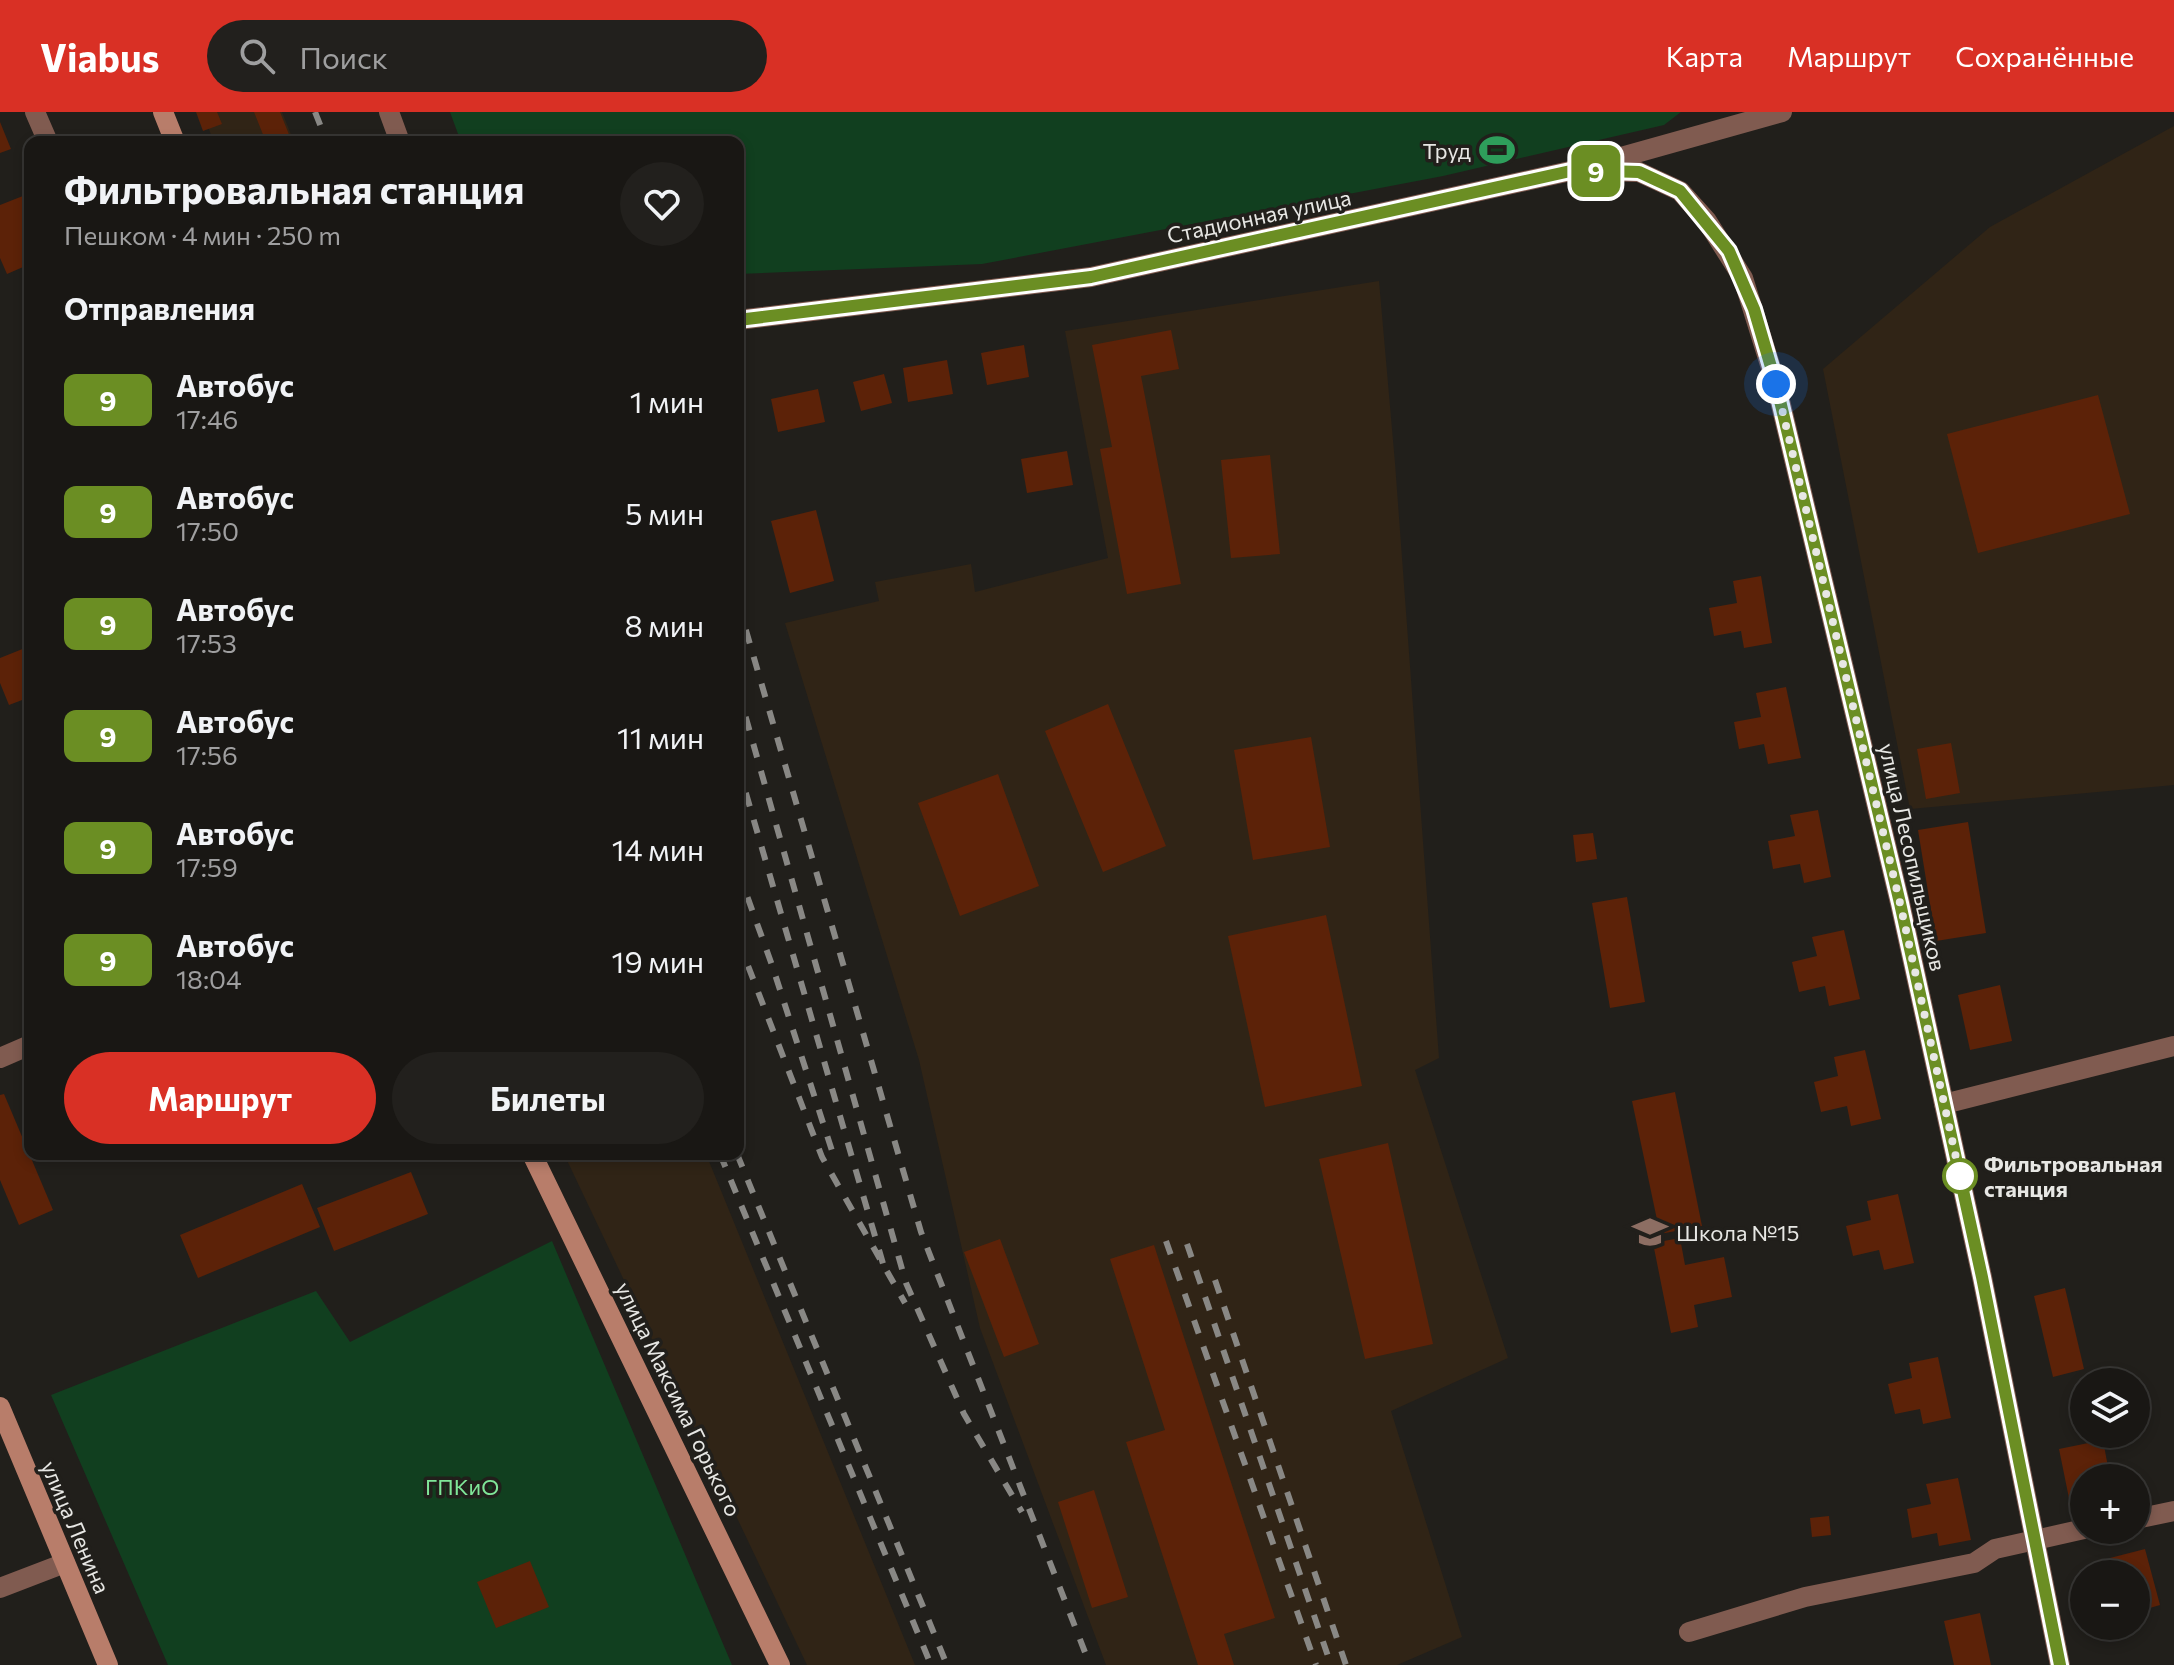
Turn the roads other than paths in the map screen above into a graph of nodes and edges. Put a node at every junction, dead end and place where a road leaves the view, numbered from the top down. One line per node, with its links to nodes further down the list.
1 (35, 112): 5 (street)
2 (163, 112): 6 (street)
3 (389, 112): 7 (street)
4 (1782, 112): 8 (street, Стадионная улица)
5 (45, 136)
6 (173, 136)
7 (398, 136)
8 (1575, 170): 9 (street, Стадионная улица); 13 (street, улица Лесопильщиков)
9 (744, 319)
10 (2174, 1046): 13 (street)
11 (24, 1048): 12 (street)
12 (0, 1058)
13 (1944, 1104): 19 (street, улица Лесопильщиков)
14 (535, 1160): 24 (street, улица Максима Горького)
15 (0, 1407): 20 (street, улица Ленина)
16 (2174, 1511): 17 (street)
17 (2150, 1516)
18 (2070, 1532): 19 (street)
19 (2035, 1539): 22 (street); 25 (street, улица Лесопильщиков)
20 (65, 1563): 21 (street); 23 (street, улица Ленина)
21 (0, 1588)
22 (1689, 1632)
23 (108, 1665)
24 (780, 1665)
25 (2060, 1665)

